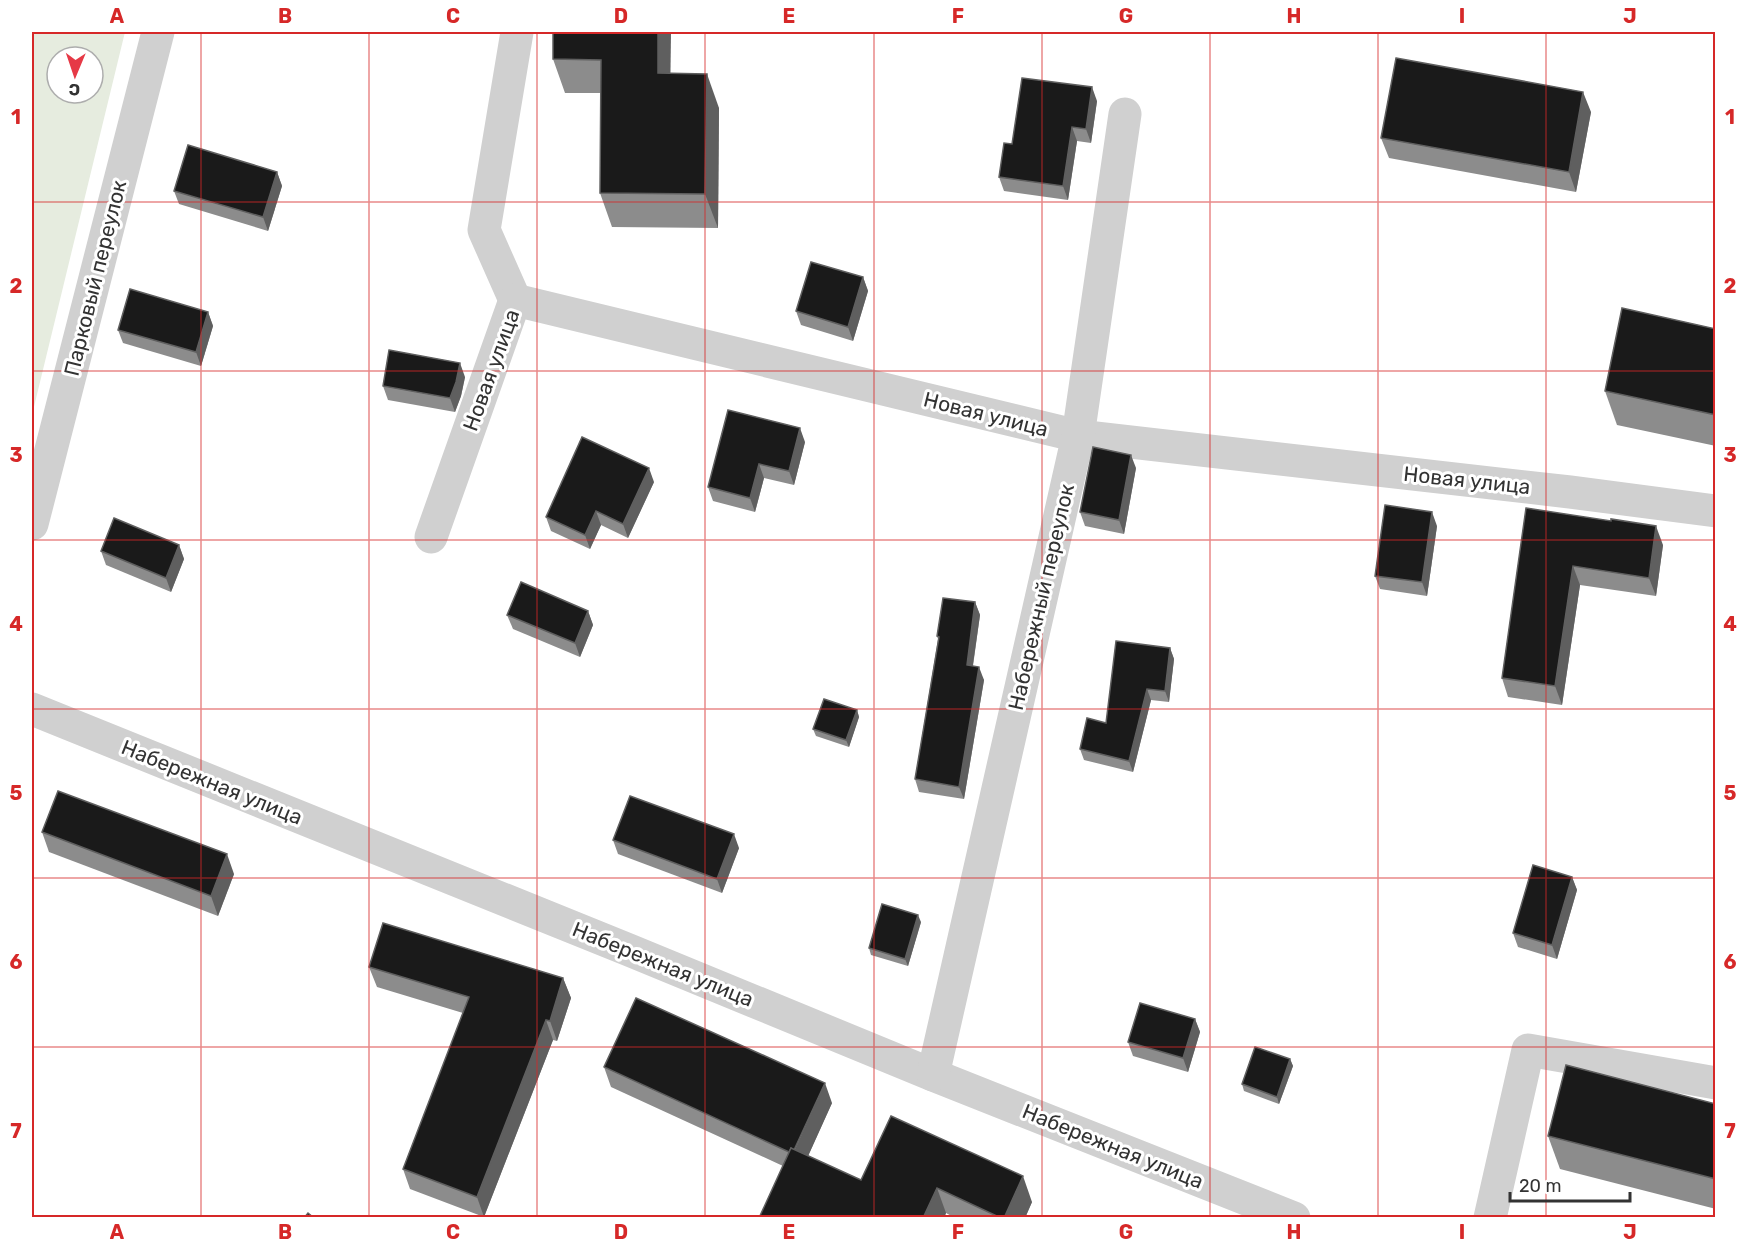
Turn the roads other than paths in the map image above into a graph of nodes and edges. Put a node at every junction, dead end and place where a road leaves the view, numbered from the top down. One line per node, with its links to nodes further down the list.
1 (158, 32): 7 (street, Парковый переулок)
2 (517, 32): 4 (street)
3 (1125, 114): 5 (street, Набережный переулок)
4 (515, 300): 5 (street, Новая улица); 8 (street, Новая улица)
5 (1078, 436): 6 (street, Новая улица); 10 (street, Набережный переулок)
6 (1716, 511)
7 (32, 524)
8 (431, 537)
9 (32, 712): 10 (street, Набережная улица)
10 (933, 1075): 12 (street, Набережная улица)
11 (1716, 1083): 13 (street)
12 (1294, 1218)
13 (1490, 1218)

